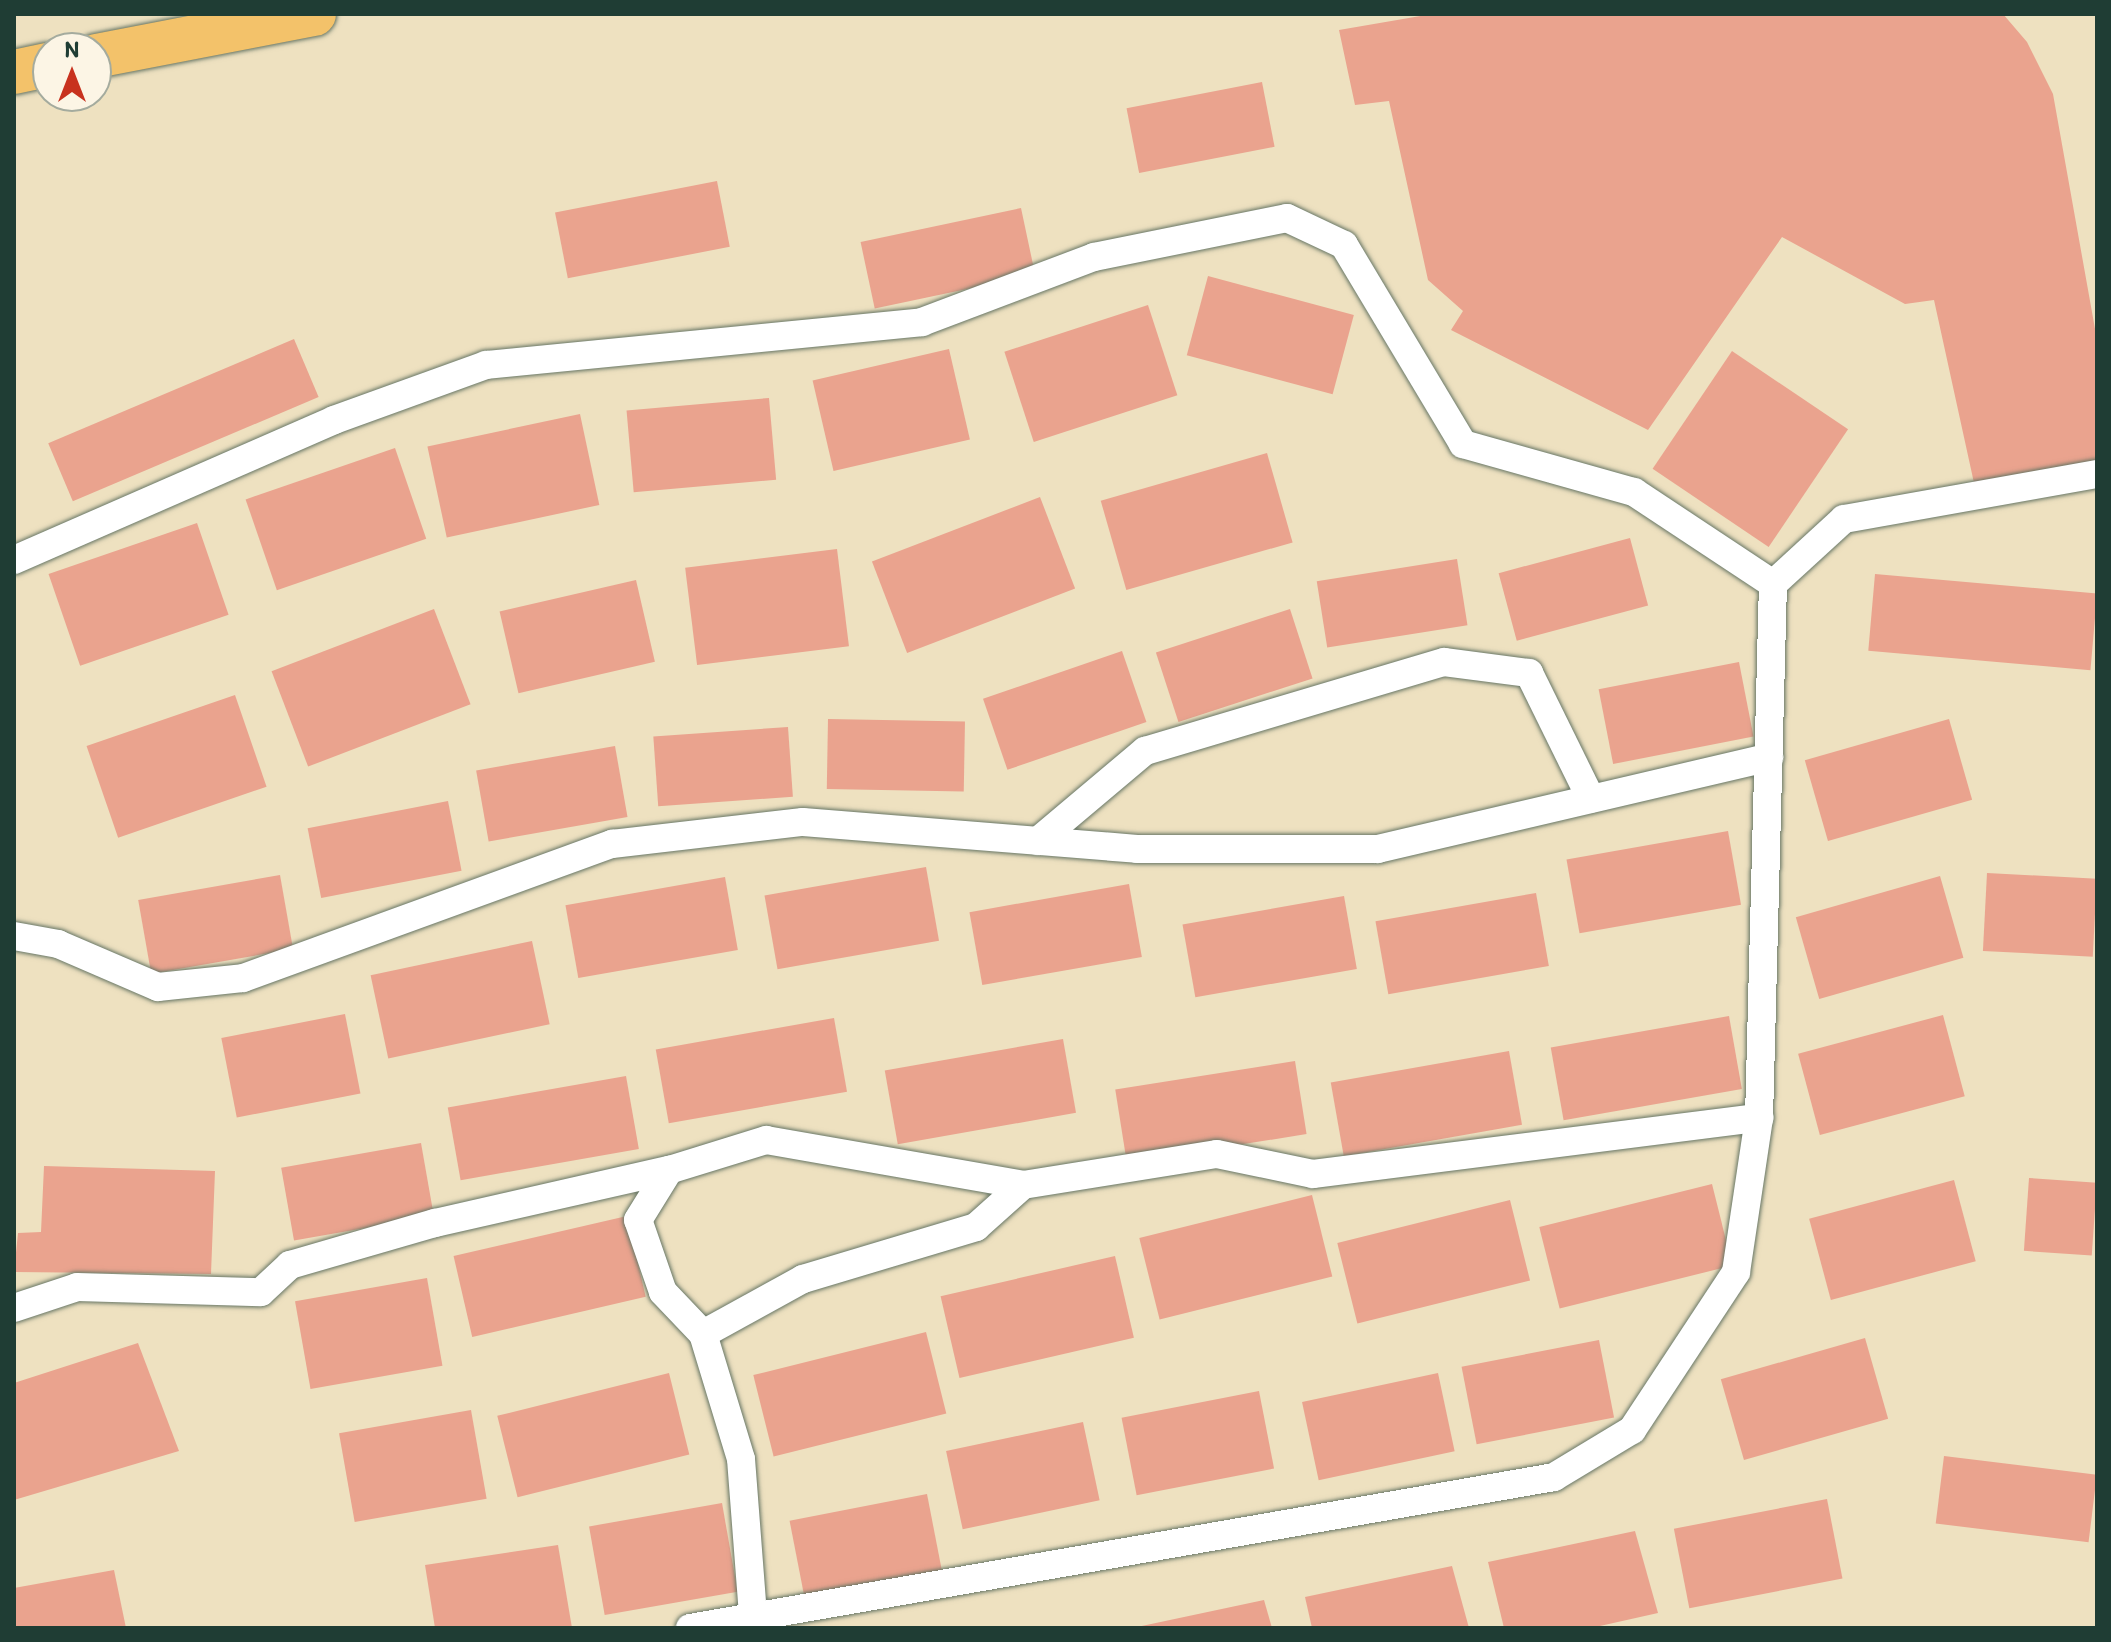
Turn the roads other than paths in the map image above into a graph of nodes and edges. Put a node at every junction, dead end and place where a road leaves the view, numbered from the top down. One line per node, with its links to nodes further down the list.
1 (314, 14): 2 (main road)
2 (112, 53)
3 (2097, 474): 5 (street)
4 (14, 560): 5 (street)
5 (1773, 584): 6 (street)
6 (1769, 757): 7 (street); 10 (street)
7 (1591, 799): 8 (street); 8 (street)
8 (1038, 841): 9 (street)
9 (14, 936)
10 (1759, 1118): 12 (street); 15 (street)
11 (669, 1170): 12 (street); 13 (street); 14 (street)
12 (1023, 1185): 14 (street)
13 (14, 1308)
14 (703, 1334): 15 (street)
15 (753, 1615): 16 (street)
16 (690, 1628)

